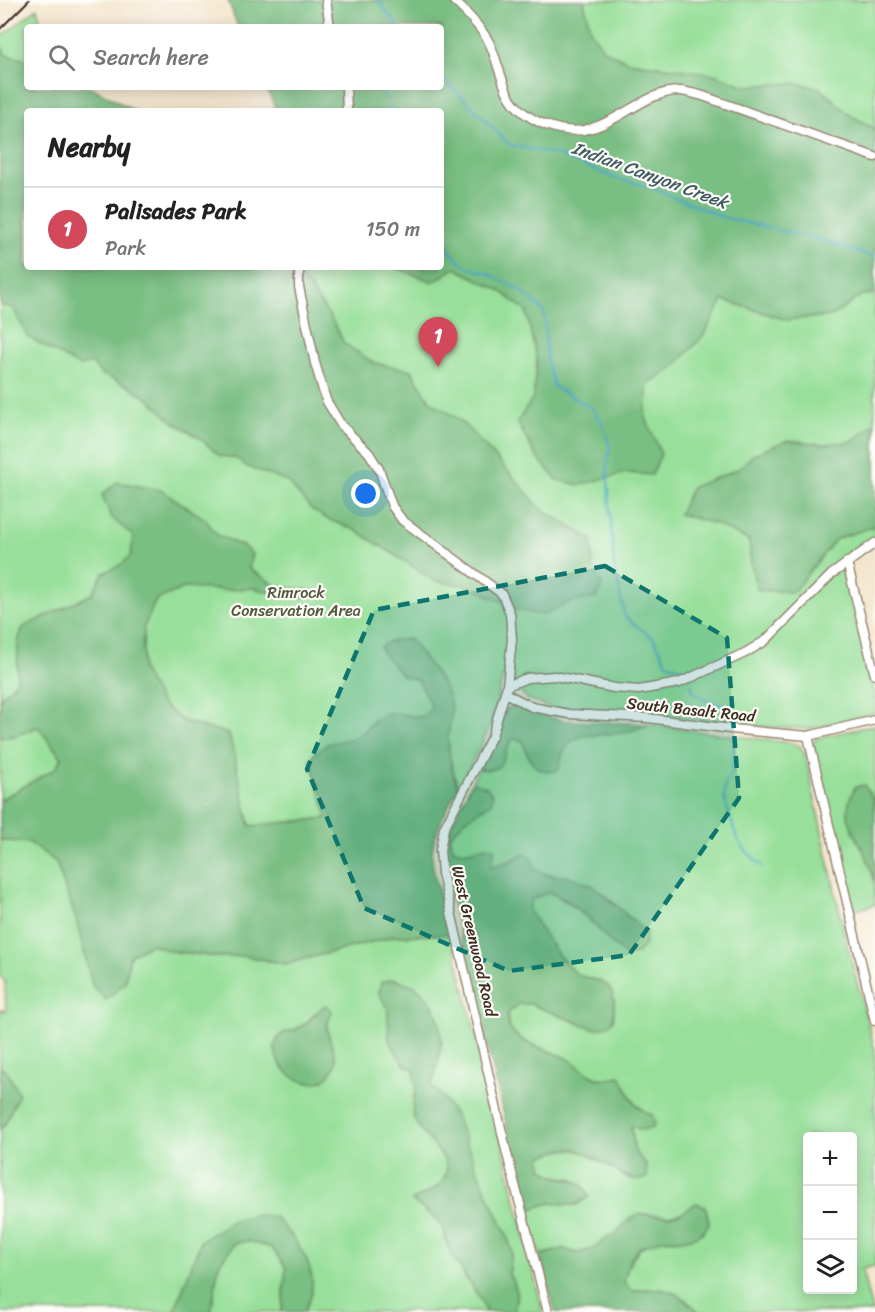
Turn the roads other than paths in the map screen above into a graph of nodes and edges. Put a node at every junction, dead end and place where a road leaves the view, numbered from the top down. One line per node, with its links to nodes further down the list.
1 (326, 0): 3 (street)
2 (453, 0): 6 (street)
3 (330, 24)
4 (346, 90): 5 (street)
5 (347, 108)
6 (875, 157)
7 (299, 270): 11 (street, West Greenwood Road)
8 (875, 543): 9 (street)
9 (847, 562): 10 (street); 11 (street)
10 (875, 675)
11 (506, 689): 13 (street, South Basalt Road); 15 (street, West Greenwood Road)
12 (875, 720): 13 (street, South Basalt Road)
13 (808, 736): 14 (street)
14 (875, 1022)
15 (548, 1312)

